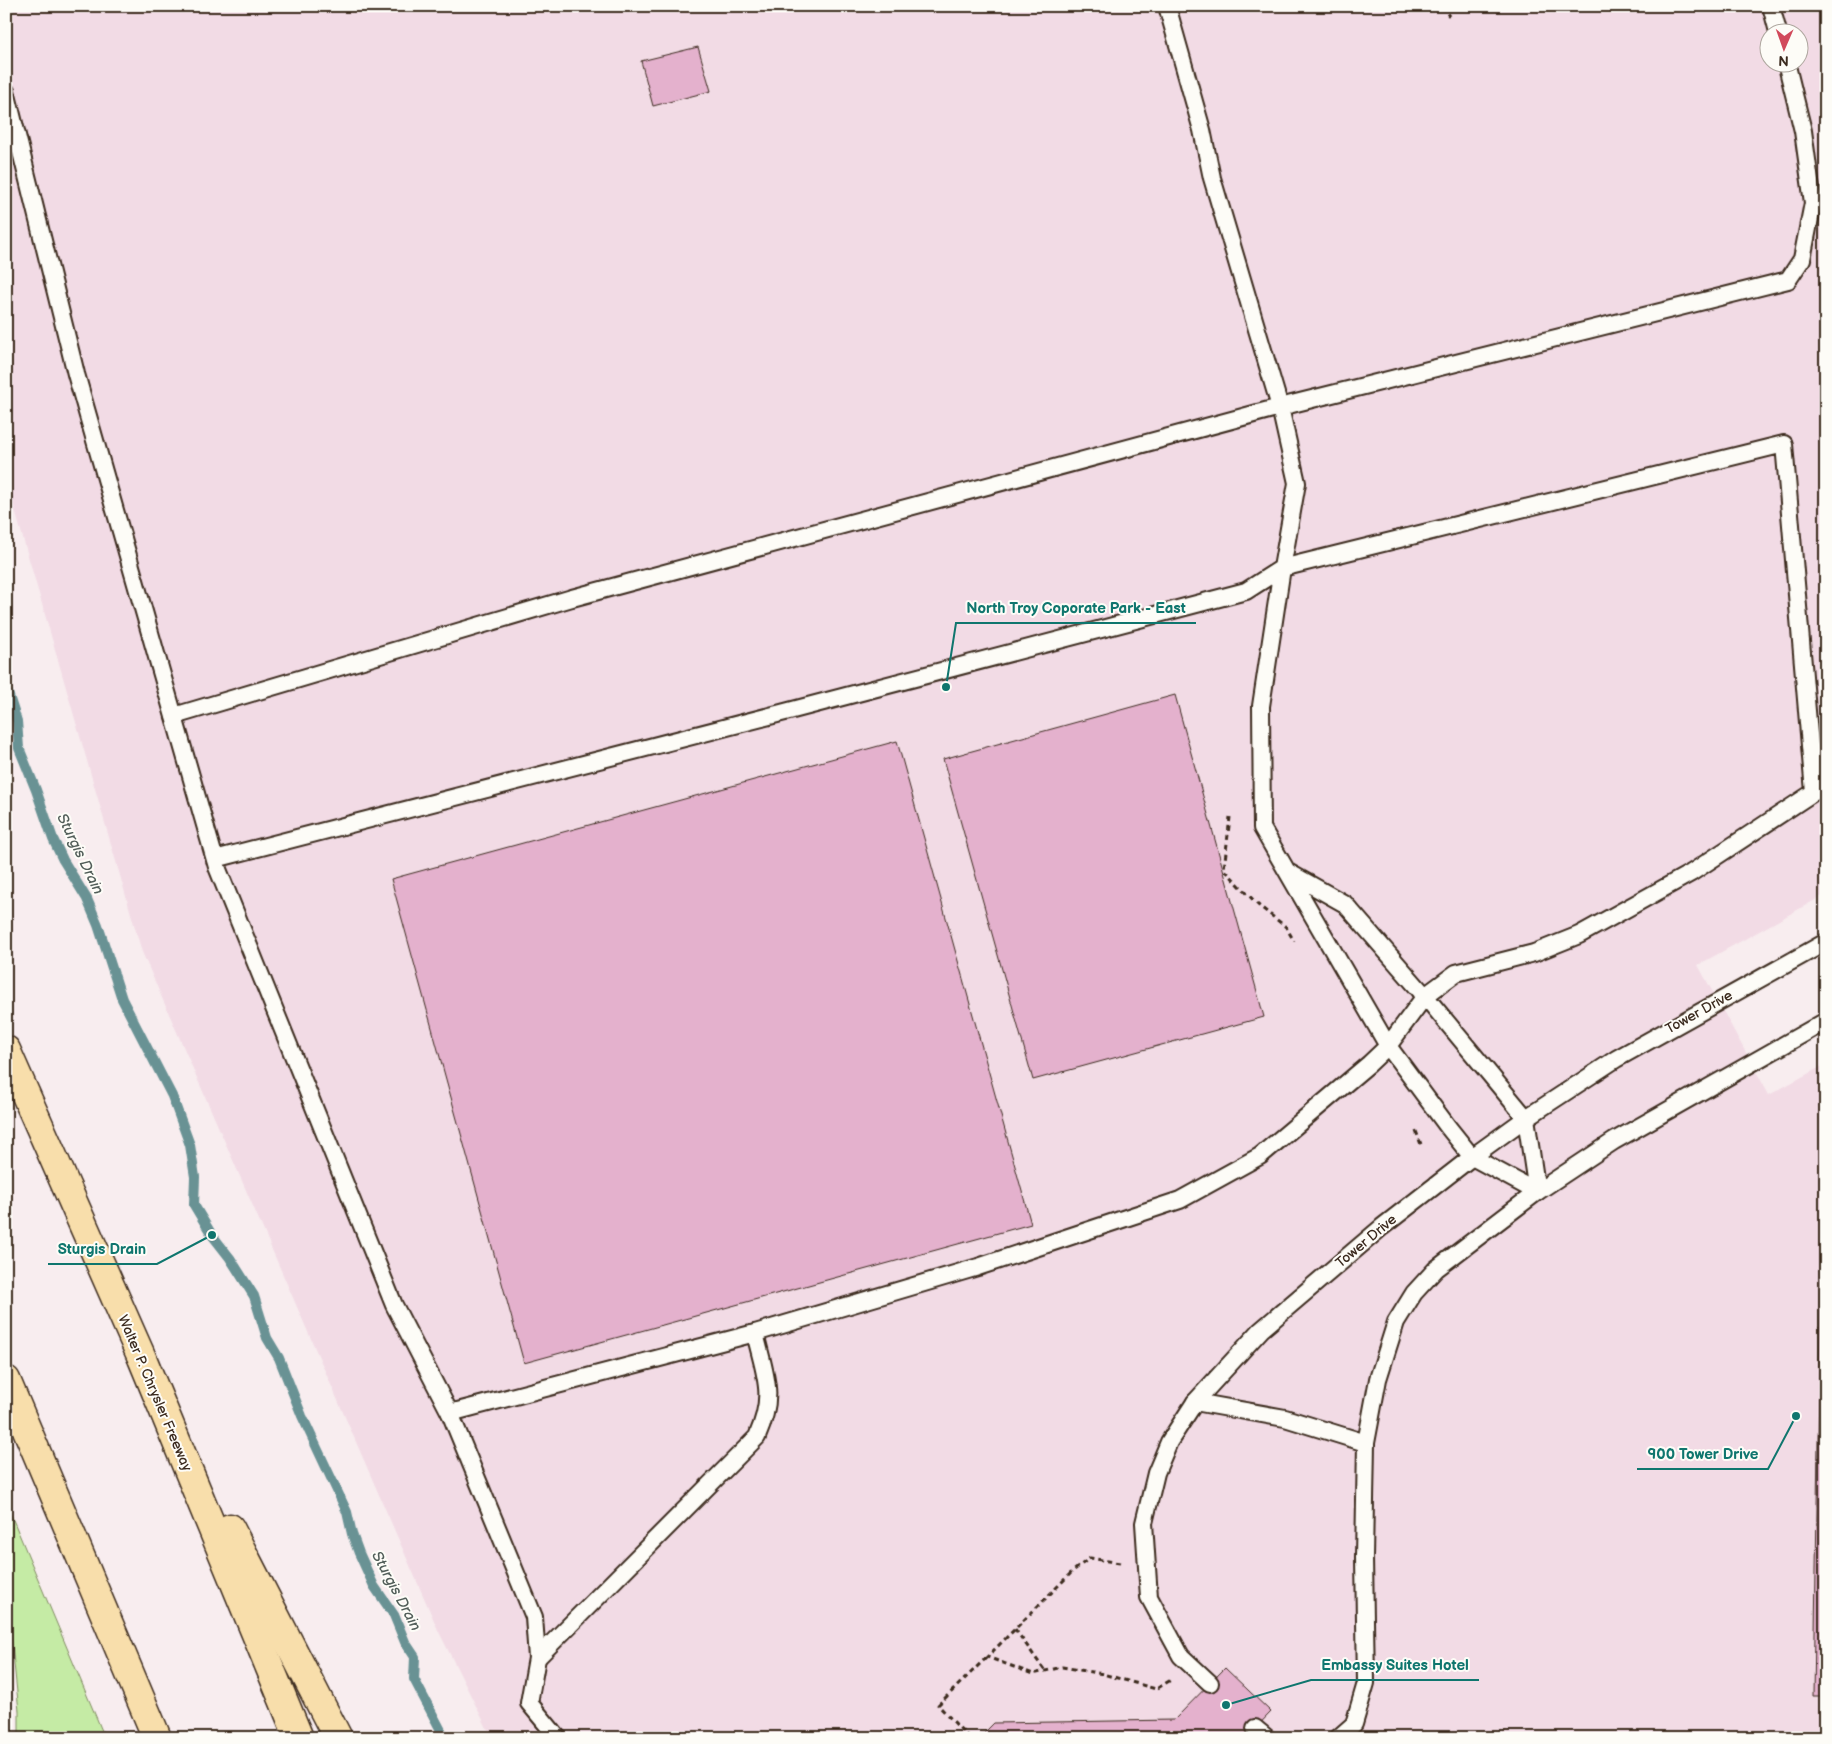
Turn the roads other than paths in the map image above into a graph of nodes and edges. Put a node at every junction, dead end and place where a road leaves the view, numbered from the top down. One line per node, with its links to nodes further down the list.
1 (1167, 6): 6 (lane)
2 (1771, 6): 3 (lane)
3 (1775, 22)
4 (1788, 72): 6 (lane)
5 (6, 91): 8 (lane)
6 (1280, 407): 7 (lane); 8 (lane)
7 (1282, 568): 9 (lane); 10 (lane); 12 (lane)
8 (174, 716): 9 (lane)
9 (215, 859): 23 (lane)
10 (1288, 872): 12 (lane); 14 (lane)
11 (1826, 942): 16 (lane, Tower Drive)
12 (1425, 996): 14 (lane); 16 (lane)
13 (1826, 1021): 18 (lane)
14 (1388, 1046): 17 (lane); 19 (lane)
15 (6, 1050): 20 (highway, Walter P. Chrysler Freeway)
16 (1526, 1118): 17 (lane, Tower Drive); 18 (lane)
17 (1472, 1157): 18 (lane); 22 (lane, Tower Drive)
18 (1537, 1192): 24 (lane)
19 (755, 1333): 23 (lane); 25 (lane)
20 (142, 1358): 28 (highway, Walter P. Chrysler Freeway); 29 (highway)
21 (6, 1380): 27 (highway)
22 (1195, 1402): 24 (lane); 26 (lane, Tower Drive)
23 (450, 1413): 25 (lane)
24 (1366, 1443): 31 (lane)
25 (537, 1658): 30 (lane)
26 (1210, 1683)
27 (157, 1738)
28 (299, 1738)
29 (338, 1738)
30 (558, 1738)
31 (1338, 1738)

